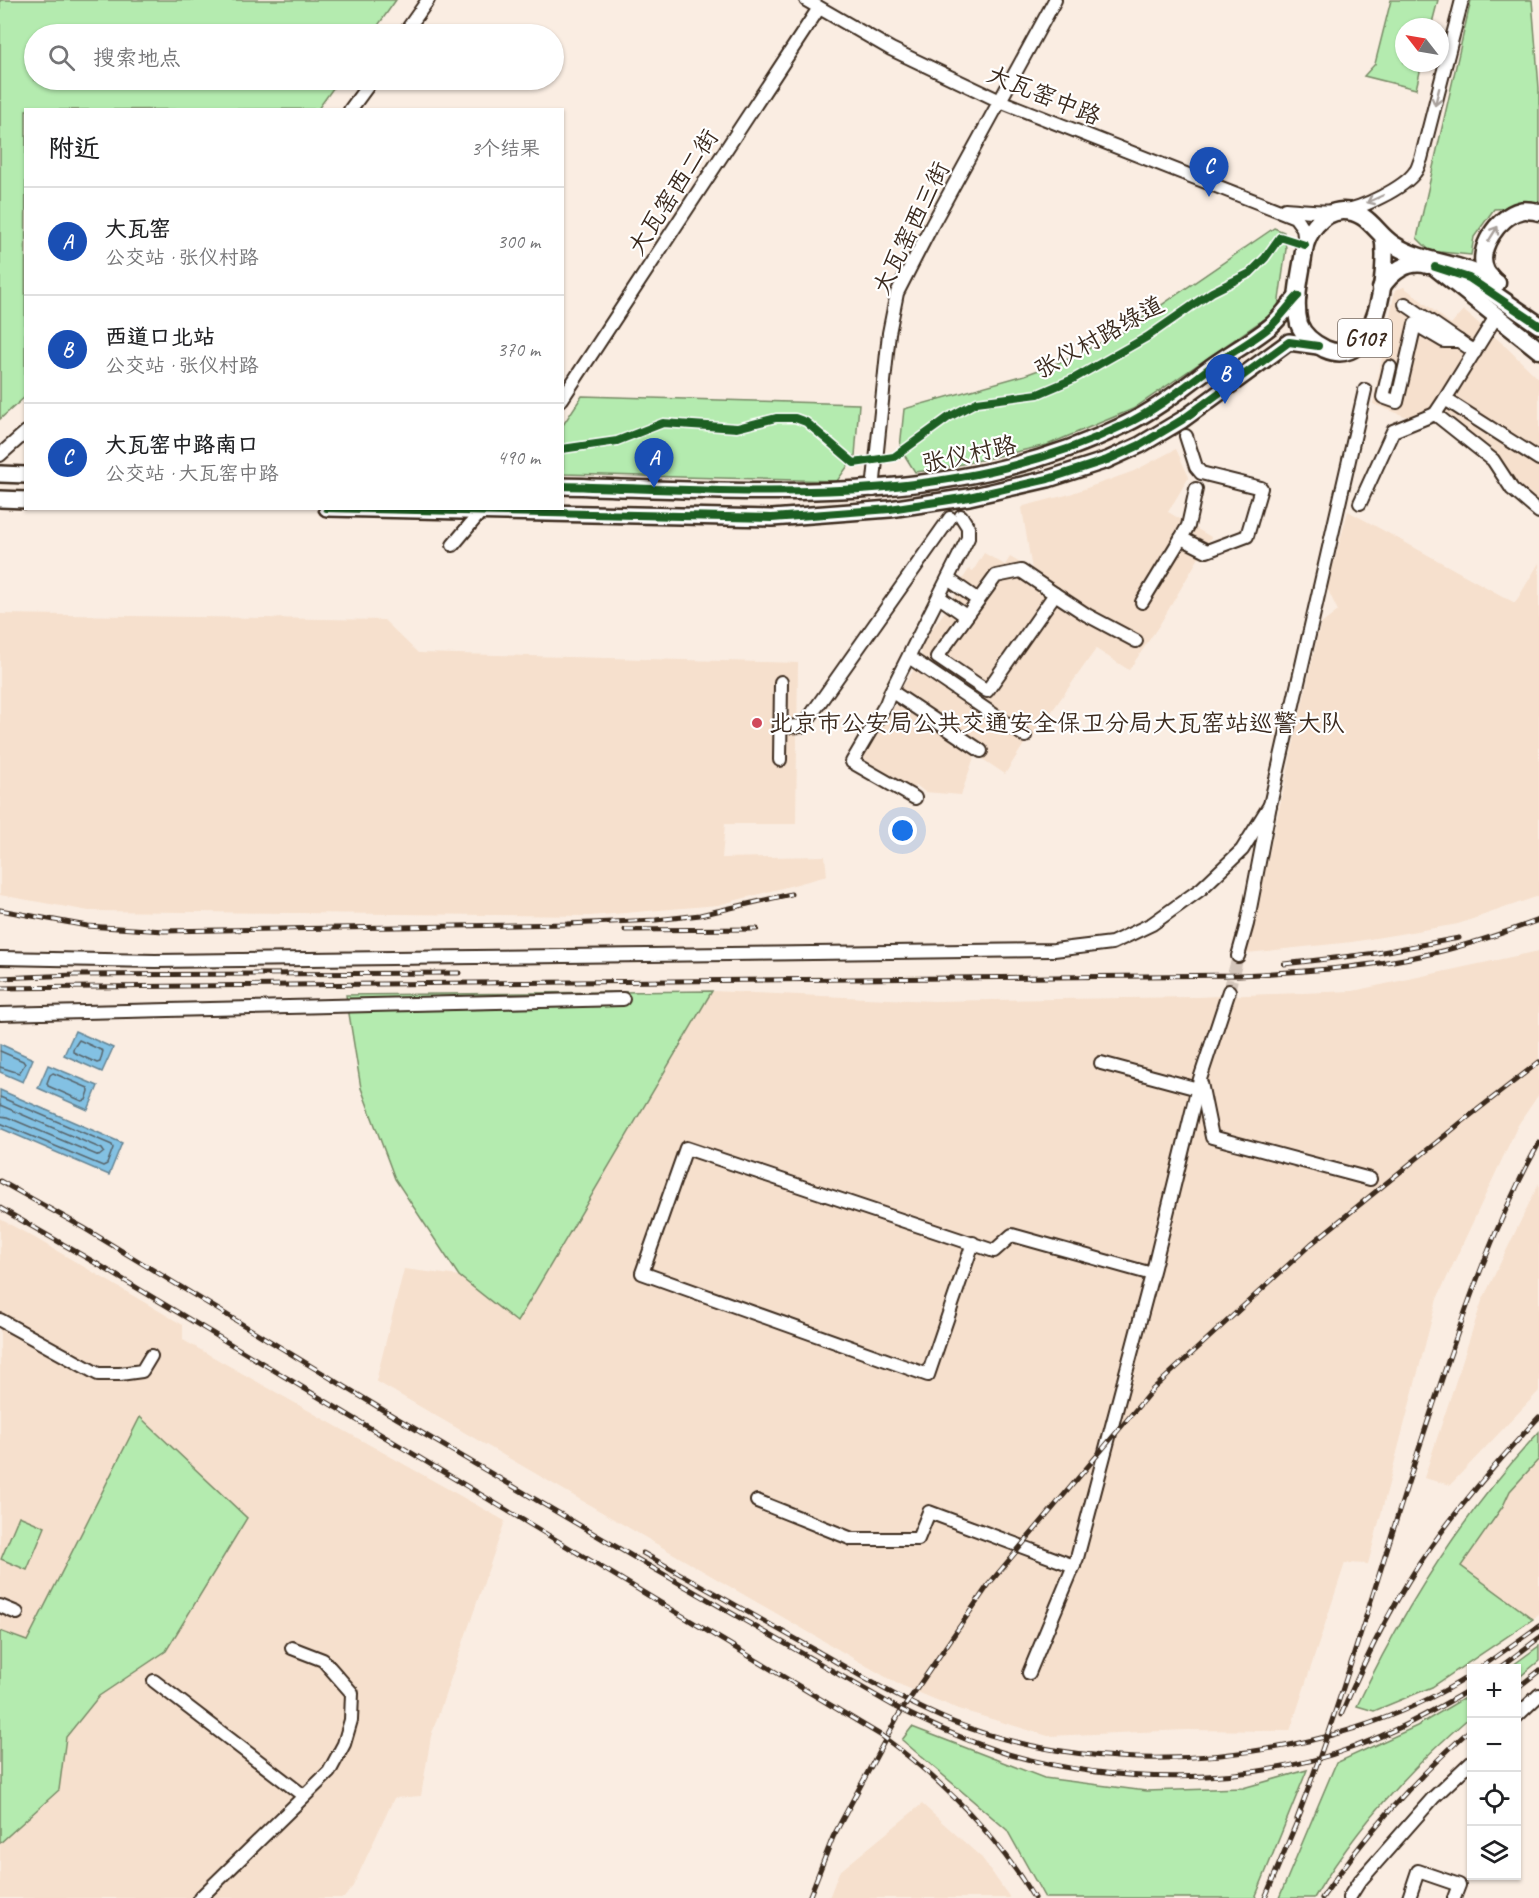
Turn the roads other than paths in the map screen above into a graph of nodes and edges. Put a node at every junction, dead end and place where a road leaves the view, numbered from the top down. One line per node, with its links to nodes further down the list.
1 (428, 0): 6 (street)
2 (806, 0): 5 (street, 大瓦窑中路)
3 (1055, 0): 8 (street, 大瓦窑西三街)
4 (1462, 0): 11 (street, one-way to 11)
5 (819, 8): 8 (street, 大瓦窑中路); 29 (street, 大瓦窑西二街)
6 (411, 24)
7 (365, 90): 9 (street)
8 (1000, 101): 10 (street, 大瓦窑中路); 39 (street, 大瓦窑西三街)
9 (351, 108)
10 (1276, 209): 11 (street, 大瓦窑中路); 14 (street, 大瓦窑中路)
11 (1342, 211): 13 (highway); 14 (highway, G107)
12 (1539, 212): 16 (highway, one-way to 12)
13 (1383, 236): 16 (highway); 17 (highway, G107)
14 (1305, 245): 18 (highway, G107)
15 (1428, 265): 17 (highway, G107); 20 (highway); 22 (highway)
16 (1497, 283): 21 (highway)
17 (1380, 289): 24 (highway, G107)
18 (1298, 296): 24 (highway, G107); 39 (main road, 张仪村路)
19 (1405, 304): 23 (street)
20 (1497, 315): 25 (highway); 26 (street)
21 (1539, 315)
22 (1539, 325)
23 (1459, 341): 26 (street); 27 (street)
24 (1318, 346): 44 (main road, 张仪村路)
25 (1539, 350)
26 (1474, 352): 30 (street)
27 (1390, 367)
28 (1365, 390): 63 (street)
29 (564, 396)
30 (1445, 399): 31 (street); 35 (street)
31 (1435, 414): 43 (street); 45 (street)
32 (24, 434): 34 (street)
33 (1186, 436): 46 (street)
34 (0, 455)
35 (1539, 459)
36 (0, 474): 37 (main road)
37 (24, 475)
38 (564, 486): 39 (main road, 张仪村路)
39 (873, 489)
40 (1196, 489): 46 (street)
41 (0, 499): 42 (main road)
42 (24, 500)
43 (1360, 503)
44 (482, 510): 47 (street)
45 (1539, 512)
46 (1181, 538): 52 (street)
47 (453, 545)
48 (948, 579): 50 (street); 51 (street); 58 (street)
49 (1056, 594): 51 (street); 53 (street); 54 (street)
50 (939, 597): 53 (street); 55 (street)
51 (978, 600): 53 (street)
52 (1142, 602)
53 (966, 616)
54 (1136, 641)
55 (909, 657): 57 (street); 59 (street)
56 (781, 682): 58 (street)
57 (891, 691): 60 (street); 62 (street)
58 (780, 727): 61 (street)
59 (1025, 736)
60 (981, 751)
61 (780, 760)
62 (915, 798)
63 (1270, 805): 64 (street); 65 (street)
64 (1238, 956)
65 (0, 958)
66 (1229, 991): 70 (street)
67 (623, 999): 68 (street)
68 (0, 1014)
69 (1101, 1063): 70 (street)
70 (1199, 1084): 71 (street); 73 (street)
71 (1370, 1179)
72 (973, 1244): 72 (street); 73 (street)
73 (1152, 1274): 77 (street)
74 (0, 1320): 75 (street)
75 (151, 1356)
76 (757, 1501): 77 (street)
77 (1074, 1566): 81 (street)
78 (0, 1606): 79 (street)
79 (17, 1612)
80 (292, 1648): 86 (street)
81 (1029, 1673)
82 (154, 1681): 86 (street)
83 (1539, 1695): 84 (street)
84 (1521, 1712)
85 (1467, 1766): 88 (street)
86 (304, 1796): 87 (street)
87 (200, 1898)
88 (1349, 1898)
89 (1409, 1898): 90 (street)
90 (1454, 1898)

